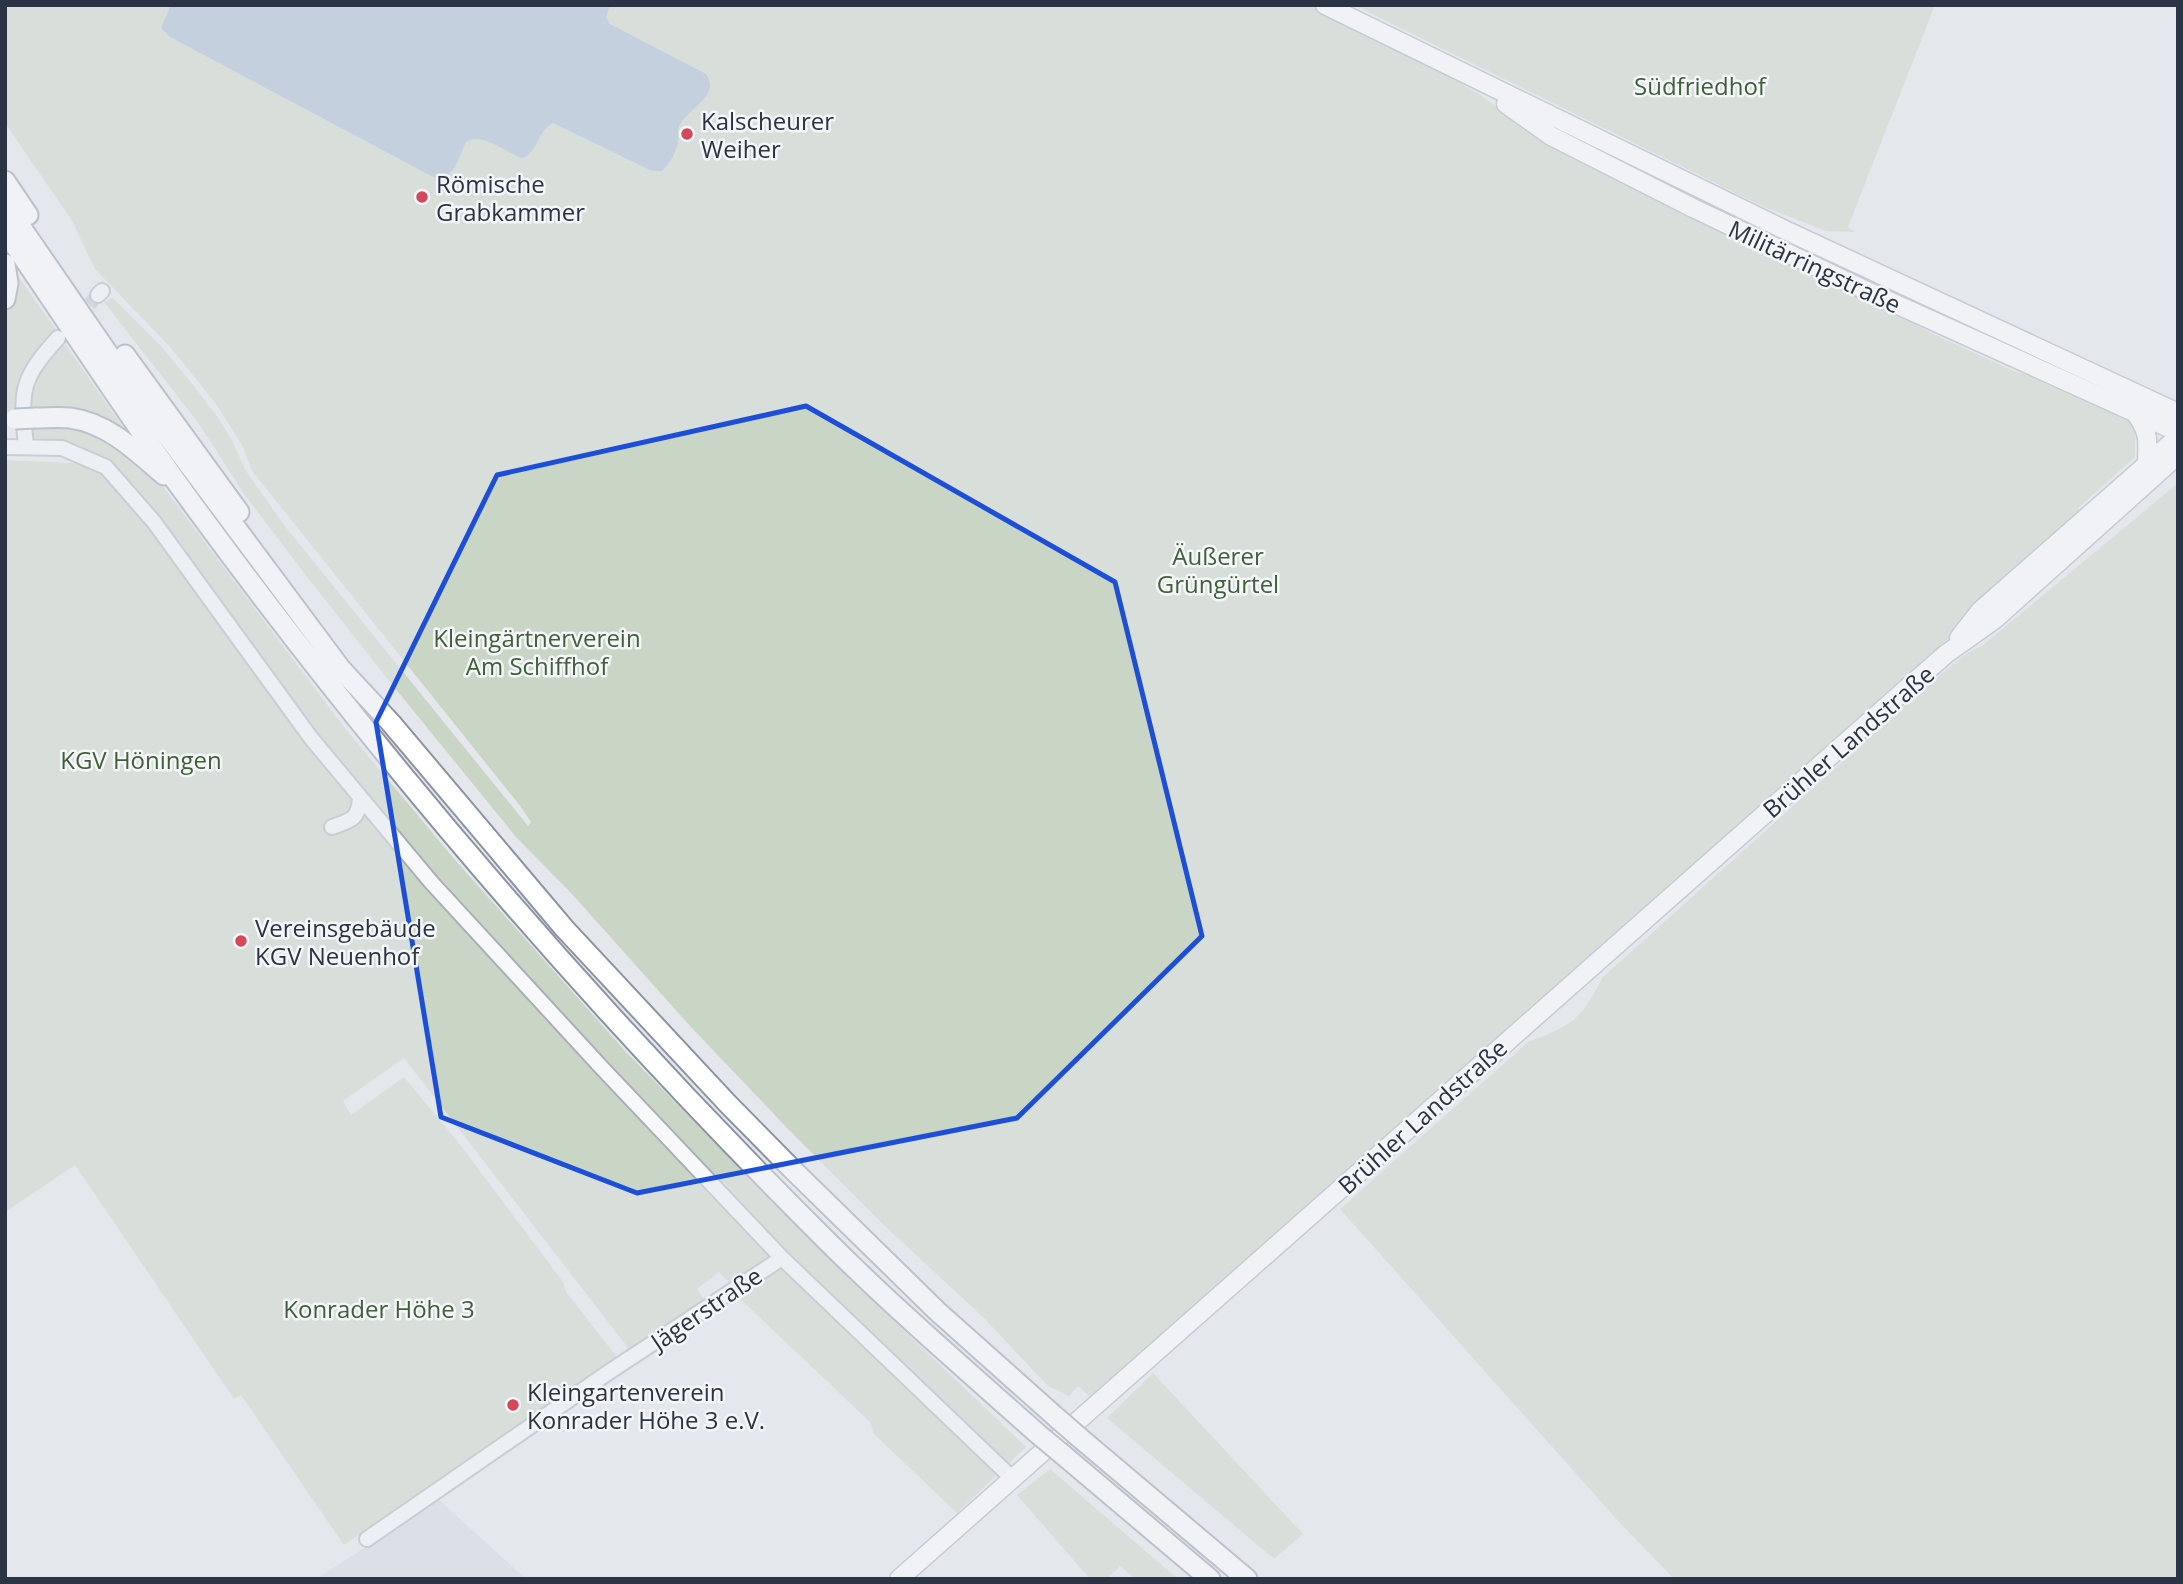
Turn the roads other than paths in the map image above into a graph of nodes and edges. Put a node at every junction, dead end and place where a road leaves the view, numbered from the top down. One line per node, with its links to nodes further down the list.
1 (1325, 5): 9 (main road, Militärringstraße)
2 (5, 181): 19 (highway)
3 (5, 204): 19 (highway)
4 (5, 231): 17 (highway)
5 (5, 264): 6 (highway)
6 (5, 299)
7 (58, 338): 14 (street)
8 (2178, 399): 9 (main road)
9 (2138, 404): 10 (main road, Militärringstraße); 12 (main road, Militärringstraße); 16 (main road)
10 (2178, 413)
11 (10, 419): 17 (highway, bridge)
12 (2178, 435): 16 (main road, Brühler Landstraße)
13 (5, 447): 14 (street)
14 (26, 447): 20 (street)
15 (2174, 461): 18 (main road, Brühler Landstraße)
16 (2147, 463): 18 (main road, Brühler Landstraße)
17 (186, 495): 26 (highway, bridge)
18 (1947, 654): 23 (main road, Brühler Landstraße)
19 (391, 723): 27 (highway, bridge)
20 (360, 799): 21 (street); 22 (street)
21 (332, 827)
22 (782, 1258): 23 (street, Jägerstraße); 24 (street, Jägerstraße)
23 (1013, 1479): 25 (main road, Brühler Landstraße)
24 (367, 1539)
25 (900, 1579)
26 (1210, 1579)
27 (1247, 1579)

